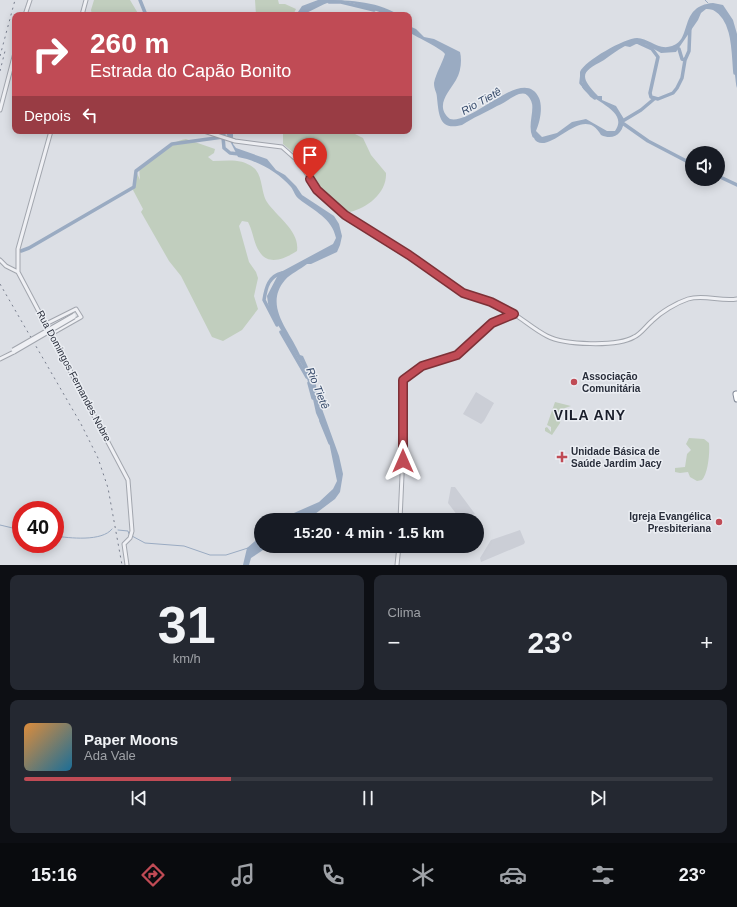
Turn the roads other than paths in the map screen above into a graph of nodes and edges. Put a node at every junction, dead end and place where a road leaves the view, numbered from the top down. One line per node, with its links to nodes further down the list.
1 (30, 0): 3 (street)
2 (86, 0): 4 (street)
3 (26, 12)
4 (83, 12)
5 (12, 64): 6 (street)
6 (0, 110)
7 (50, 134): 10 (street, Rua Domingos Fernandes Nobre)
8 (212, 134): 15 (street)
9 (0, 260): 11 (street, Rua Domingos Fernandes Nobre)
10 (17, 265): 11 (street); 12 (street, Rua Domingos Fernandes Nobre)
11 (12, 268): 12 (street, Rua Domingos Fernandes Nobre)
12 (18, 272): 18 (street, Rua Domingos Fernandes Nobre)
13 (737, 299): 15 (street)
14 (78, 312): 16 (street); 17 (street); 18 (street)
15 (514, 314): 21 (street)
16 (74, 316): 17 (street); 20 (street, bridge)
17 (80, 317): 19 (street)
18 (46, 324): 19 (street, Rua Domingos Fernandes Nobre)
19 (51, 334): 23 (street, Rua Domingos Fernandes Nobre)
20 (0, 359)
21 (400, 513)
22 (398, 553): 24 (street)
23 (127, 565)
24 (397, 565)

